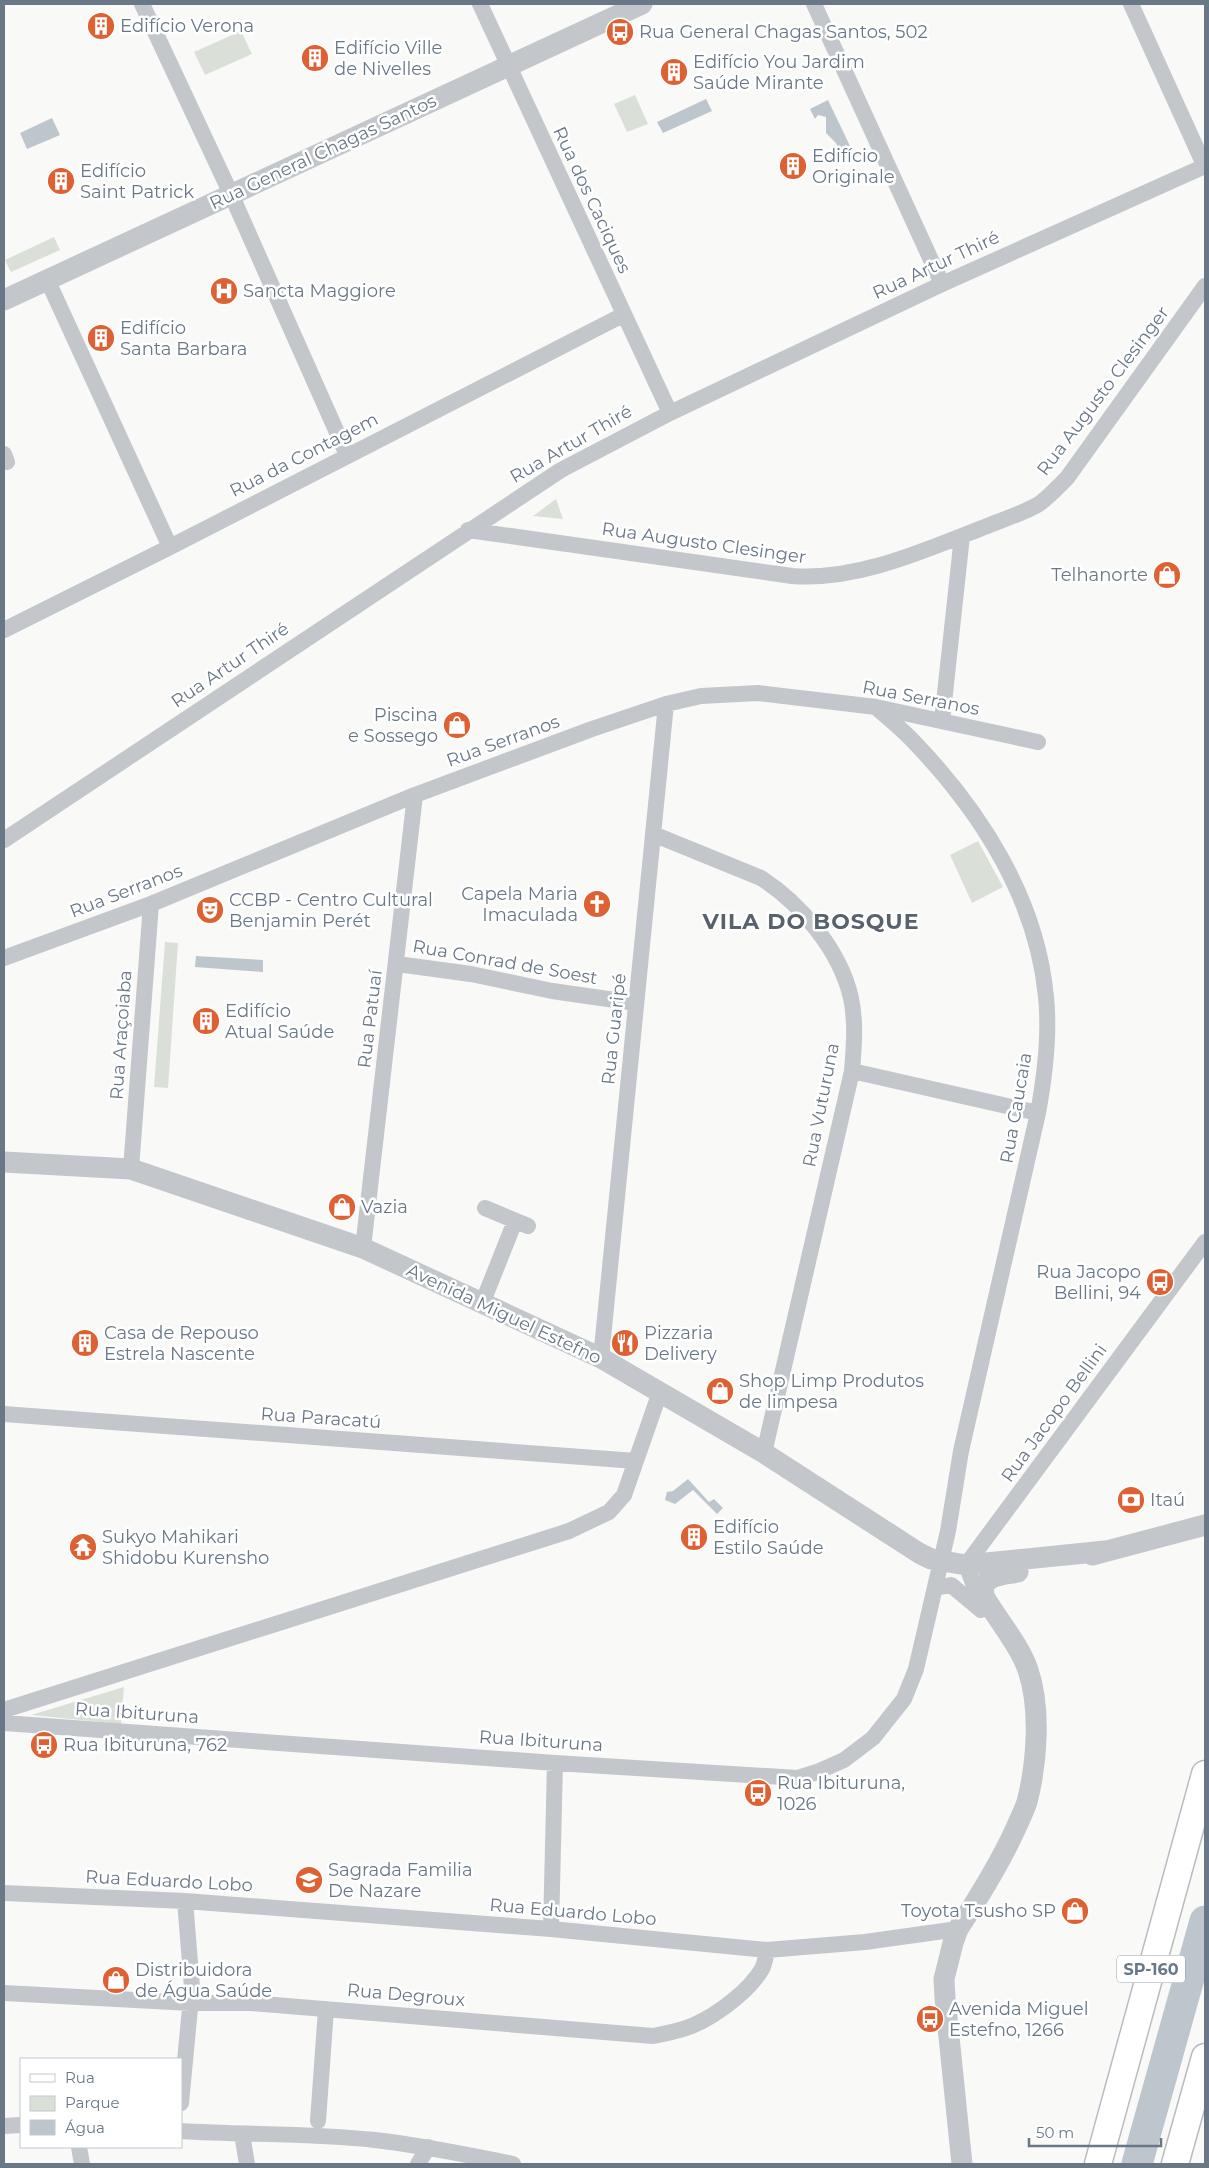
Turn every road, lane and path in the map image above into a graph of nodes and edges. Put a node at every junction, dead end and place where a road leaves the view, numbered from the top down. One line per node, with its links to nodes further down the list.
1 (142, 4): 8 (street)
2 (480, 4): 6 (street, Rua dos Caciques)
3 (642, 4): 6 (street, Rua General Chagas Santos)
4 (814, 4): 10 (street)
5 (1131, 4): 7 (street)
6 (508, 66): 8 (street, Rua General Chagas Santos); 13 (street, Rua dos Caciques)
7 (1205, 166): 10 (street, Rua Artur Thiré)
8 (231, 194): 9 (street, Rua General Chagas Santos); 15 (street)
9 (48, 279): 12 (street, Rua General Chagas Santos); 18 (street)
10 (942, 284): 14 (street, Rua Artur Thiré)
11 (1205, 286): 17 (street, Rua Augusto Clesinger)
12 (4, 300)
13 (623, 314): 14 (street, Rua dos Caciques); 15 (street, Rua da Contagem)
14 (670, 413): 16 (street, Rua Artur Thiré)
15 (347, 455): 18 (street, Rua da Contagem)
16 (468, 530): 17 (street, Rua Augusto Clesinger); 26 (street, Rua Artur Thiré)
17 (962, 536): 22 (street)
18 (170, 547): 19 (street, Rua da Contagem)
19 (4, 630)
20 (666, 704): 21 (street, Rua Serranos); 24 (street, Rua Serranos); 25 (street, Rua Guaripé)
21 (876, 707): 22 (street, Rua Serranos); 32 (street, Rua Caucaia)
22 (942, 721): 23 (street, Rua Serranos)
23 (1038, 742)
24 (415, 795): 27 (street, Rua Serranos); 29 (street, Rua Patuaí)
25 (653, 834): 30 (street, Rua Guaripé); 31 (street, Rua Vuturuna)
26 (4, 840)
27 (151, 904): 28 (street, Rua Serranos); 34 (street, Rua Araçoiaba)
28 (4, 958)
29 (397, 964): 30 (street, Rua Conrad de Soest); 37 (street, Rua Patuaí)
30 (636, 1003): 39 (street, Rua Guaripé)
31 (852, 1071): 32 (street); 42 (street, Rua Vuturuna)
32 (1038, 1114): 46 (street, Rua Caucaia)
33 (4, 1162): 34 (street, Avenida Miguel Estefno)
34 (131, 1169): 37 (street, Avenida Miguel Estefno)
35 (485, 1208): 38 (street)
36 (1205, 1242): 47 (street, Rua Jacopo Bellini)
37 (363, 1248): 38 (street, Avenida Miguel Estefno)
38 (482, 1304): 39 (street, Avenida Miguel Estefno)
39 (601, 1358): 40 (street, Avenida Miguel Estefno)
40 (660, 1392): 42 (street, Avenida Miguel Estefno); 43 (street)
41 (4, 1414): 43 (street, Rua Paracatú)
42 (764, 1453): 46 (street, Avenida Miguel Estefno)
43 (636, 1461): 51 (street)
44 (1205, 1525): 45 (street)
45 (1105, 1550): 47 (street, Avenida Miguel Estefno); 50 (street)
46 (941, 1561): 47 (street, Avenida Miguel Estefno); 48 (street, Rua Ibituruna)
47 (966, 1565): 49 (street)
48 (935, 1588): 49 (street); 53 (street, Rua Ibituruna)
49 (985, 1613): 50 (street)
50 (1007, 1633): 58 (street)
51 (4, 1710)
52 (4, 1723): 53 (street, Rua Ibituruna)
53 (555, 1763): 57 (street)
54 (1205, 1774): 77 (main road, SP-160)
55 (4, 1893): 56 (street, Rua Eduardo Lobo)
56 (186, 1901): 57 (street, Rua Eduardo Lobo); 61 (street)
57 (550, 1928): 59 (street, Rua Eduardo Lobo)
58 (958, 1930): 59 (street, Rua Eduardo Lobo); 76 (street)
59 (767, 1950): 62 (street, Rua Degroux)
60 (4, 1993): 61 (street, Rua Degroux)
61 (191, 2003): 62 (street, Rua Degroux); 64 (street)
62 (326, 2009): 65 (street)
63 (1205, 2057): 78 (main road)
64 (182, 2093)
65 (318, 2121)
66 (20, 2125): 67 (street)
67 (4, 2126)
68 (182, 2131): 69 (street)
69 (242, 2134): 70 (street); 73 (street)
70 (428, 2147): 74 (street); 75 (street)
71 (79, 2148): 72 (street)
72 (82, 2164)
73 (247, 2164)
74 (418, 2164)
75 (513, 2164)
76 (962, 2164)
77 (1098, 2164)
78 (1174, 2164)

